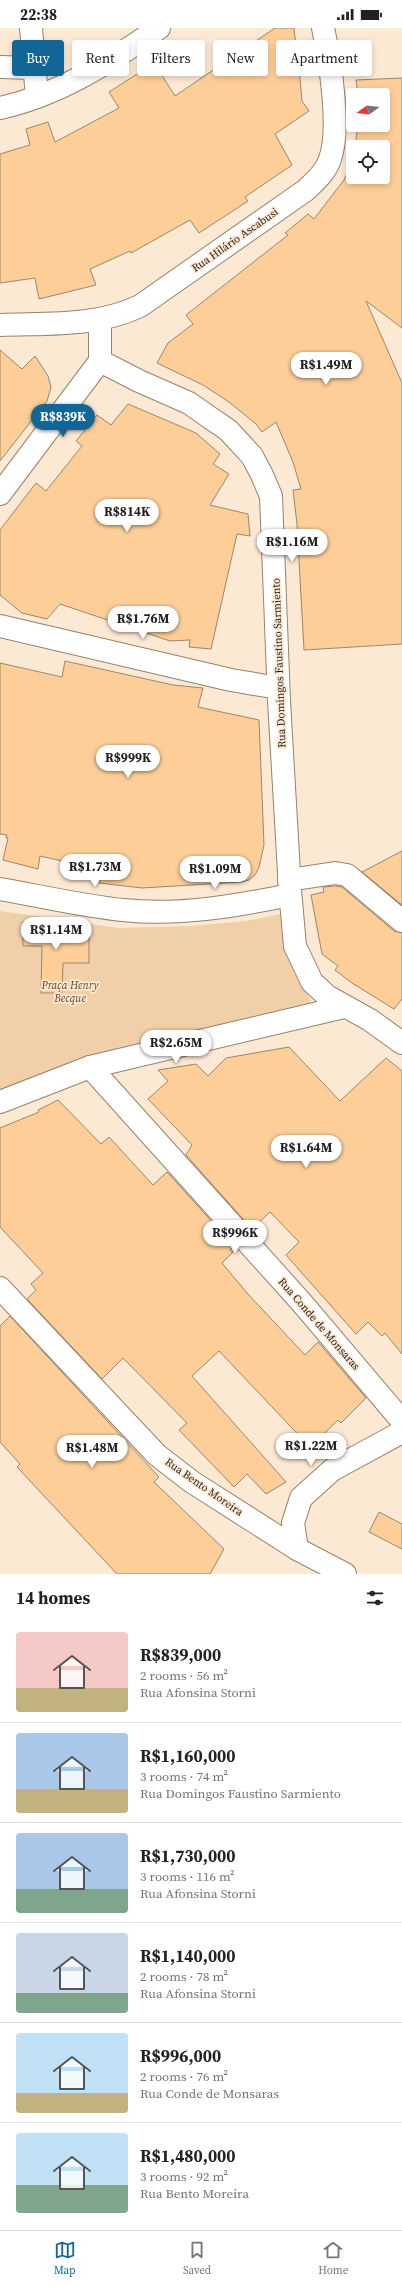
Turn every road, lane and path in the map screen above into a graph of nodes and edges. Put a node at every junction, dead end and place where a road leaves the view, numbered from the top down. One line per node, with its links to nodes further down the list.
1 (31, 28): 4 (street)
2 (159, 28): 8 (street)
3 (323, 28): 10 (street, Rua Hilário Ascabusi)
4 (32, 40)
5 (0, 67): 6 (street)
6 (12, 67)
7 (35, 76): 8 (street)
8 (37, 97): 9 (street)
9 (0, 108)
10 (100, 321): 11 (street, Rua Hilário Ascabusi); 12 (street)
11 (0, 325)
12 (100, 361): 13 (street); 15 (street, Rua Domingos Faustino Sarmiento)
13 (0, 494)
14 (0, 626): 15 (street)
15 (278, 688): 16 (street, Rua Domingos Faustino Sarmiento)
16 (290, 888): 17 (street); 18 (street); 19 (street, Rua Domingos Faustino Sarmiento)
17 (0, 889)
18 (402, 921)
19 (344, 1007): 20 (street, Rua Domingos Faustino Sarmiento); 21 (street)
20 (402, 1043)
21 (90, 1067): 22 (street); 24 (street, Rua Conde de Monsaras)
22 (0, 1102)
23 (0, 1288): 26 (street, Rua Bento Moreira)
24 (402, 1421)
25 (402, 1432): 26 (street)
26 (297, 1549): 27 (street, Rua Bento Moreira)
27 (345, 1574)

